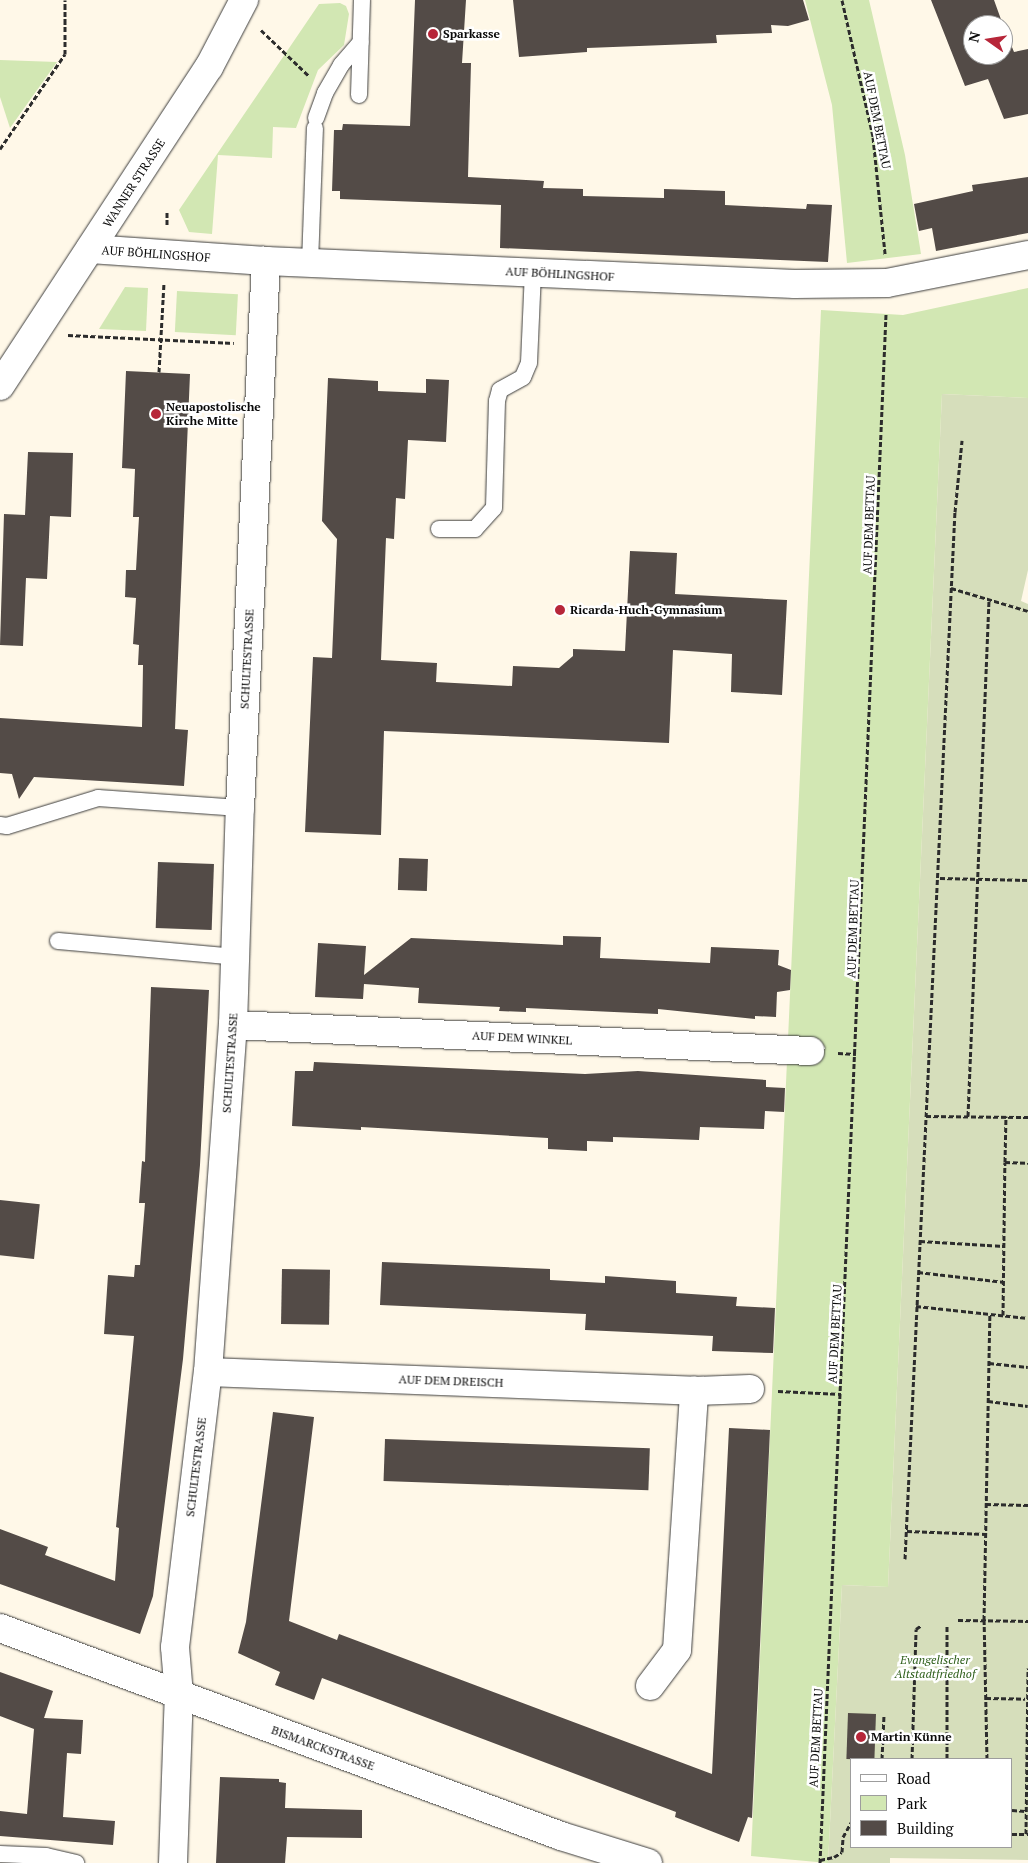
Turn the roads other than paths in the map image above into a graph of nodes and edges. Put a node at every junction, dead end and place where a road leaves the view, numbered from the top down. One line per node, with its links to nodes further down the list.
1 (362, 0): 3 (lane)
2 (242, 5): 5 (street, WANNER STRASSE)
3 (361, 42): 4 (lane); 8 (lane)
4 (359, 95)
5 (90, 249): 7 (street, AUF BÖHLINGSHOF); 10 (street, WANNER STRASSE)
6 (1028, 256): 9 (street, AUF BÖHLINGSHOF)
7 (266, 261): 8 (street, AUF BÖHLINGSHOF); 12 (street, SCHULTESTRASSE)
8 (310, 262): 9 (street, AUF BÖHLINGSHOF)
9 (533, 273): 11 (lane)
10 (0, 386)
11 (439, 529)
12 (240, 808): 13 (lane); 15 (street, SCHULTESTRASSE)
13 (0, 825)
14 (58, 941): 15 (lane)
15 (236, 957): 16 (street, SCHULTESTRASSE)
16 (233, 1025): 17 (street, AUF DEM WINKEL); 18 (street, SCHULTESTRASSE)
17 (810, 1051)
18 (208, 1372): 20 (street, AUF DEM DREISCH); 23 (street, SCHULTESTRASSE)
19 (750, 1389): 20 (street, AUF DEM DREISCH)
20 (694, 1391): 22 (street)
21 (0, 1628): 23 (street, BISMARCKSTRASSE)
22 (650, 1686)
23 (179, 1695): 26 (street, SCHULTESTRASSE); 27 (street, BISMARCKSTRASSE)
24 (0, 1854): 25 (lane)
25 (76, 1863)
26 (172, 1863)
27 (648, 1863)

